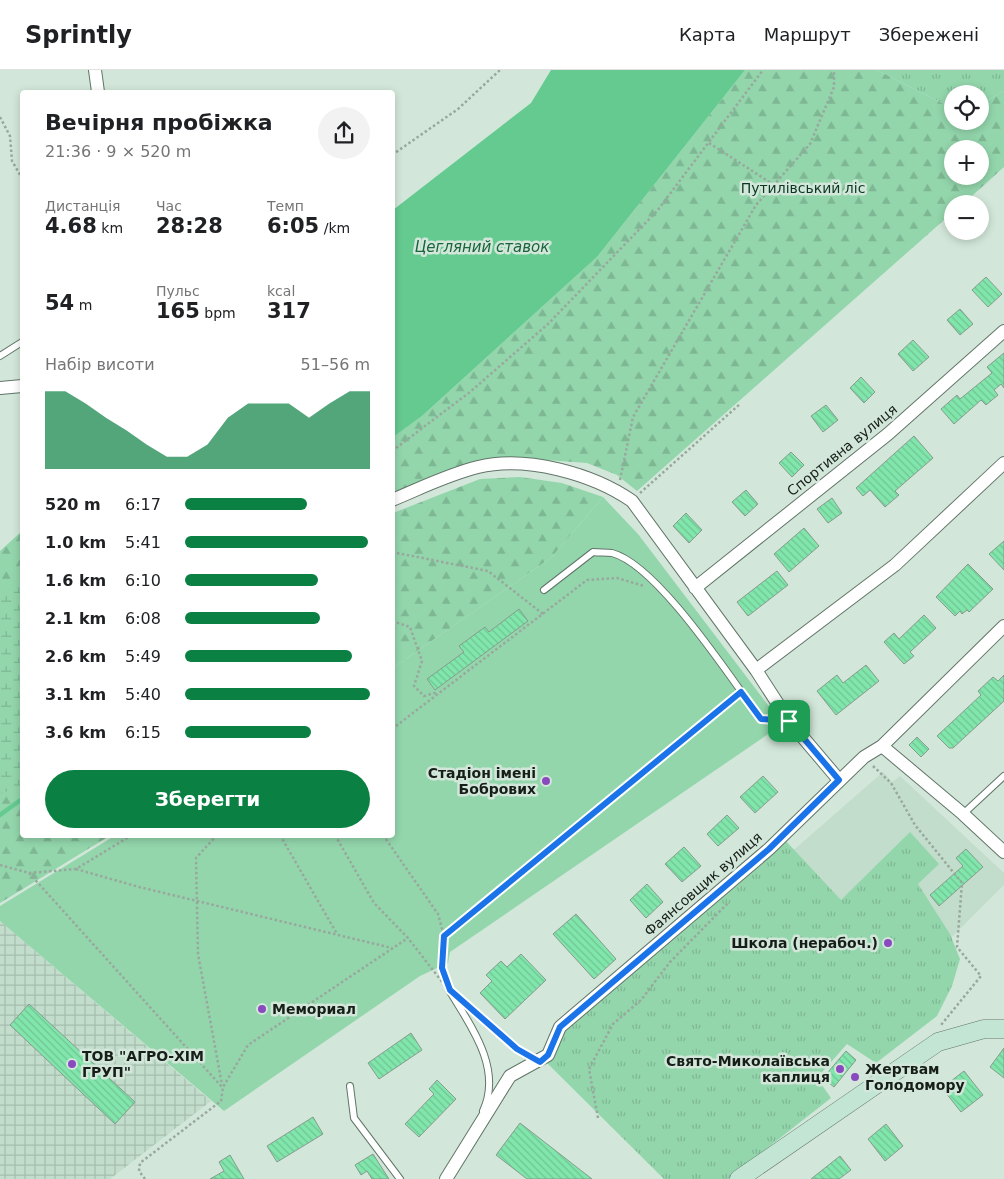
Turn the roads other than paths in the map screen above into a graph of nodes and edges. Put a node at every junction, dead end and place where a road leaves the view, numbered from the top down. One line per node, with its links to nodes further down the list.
1 (95, 70): 2 (street)
2 (98, 90)
3 (1004, 330): 10 (street, Спортивна вулиця)
4 (20, 343): 5 (lane)
5 (0, 356)
6 (20, 386): 7 (street)
7 (0, 388)
8 (1004, 463): 13 (street)
9 (395, 499): 10 (street)
10 (695, 588): 13 (street)
11 (544, 590): 14 (lane)
12 (1004, 626): 15 (street, Фаянсовщик вулиця)
13 (756, 670): 14 (street)
14 (789, 721): 17 (street)
15 (882, 746): 17 (street, Фаянсовщик вулиця); 18 (street)
16 (1004, 776): 18 (lane)
17 (839, 780): 21 (street, Фаянсовщик вулиця)
18 (963, 814): 19 (street)
19 (1004, 852)
20 (1004, 1029): 26 (street)
21 (540, 1062): 23 (street); 23 (lane)
22 (350, 1086): 24 (lane)
23 (473, 1133): 25 (street)
24 (400, 1179)
25 (446, 1179)
26 (739, 1179)

